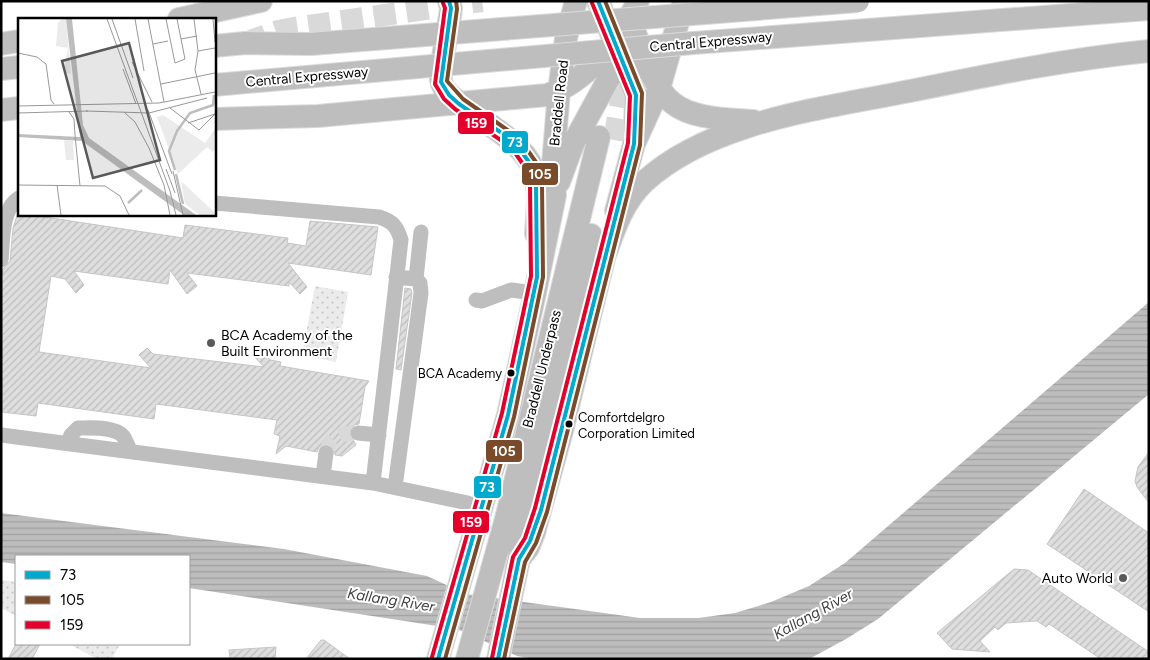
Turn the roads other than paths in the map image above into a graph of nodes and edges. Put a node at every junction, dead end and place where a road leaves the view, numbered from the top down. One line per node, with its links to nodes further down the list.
1 (261, 1): 9 (highway)
2 (449, 1): 20 (highway)
3 (576, 1): 19 (highway, Braddell Road)
4 (598, 1): 10 (highway)
5 (652, 1): 10 (highway)
6 (684, 1): 18 (highway)
7 (858, 1): 13 (highway, Central Expressway, bridge)
8 (1149, 9): 17 (highway, Central Expressway, bridge)
9 (184, 18)
10 (627, 24): 18 (highway); 19 (highway); 27 (highway); 28 (highway)
11 (18, 41): 12 (highway)
12 (1, 44)
13 (215, 46)
14 (1149, 51): 26 (highway)
15 (18, 67): 16 (highway)
16 (1, 69)
17 (215, 85)
18 (659, 89): 26 (highway); 27 (highway)
19 (559, 91): 20 (highway); 28 (highway, Braddell Road)
20 (459, 104): 23 (highway); 36 (highway)
21 (18, 108): 22 (highway)
22 (1, 110)
23 (215, 119)
24 (1, 120): 25 (highway)
25 (18, 120)
26 (767, 122): 32 (highway)
27 (616, 140): 32 (highway); 46 (highway, Braddell Underpass); 48 (highway, Braddell Underpass)
28 (555, 195): 36 (highway, Braddell Road)
29 (12, 200): 33 (lane)
30 (215, 203): 34 (lane)
31 (421, 232): 35 (lane)
32 (605, 255): 46 (highway)
33 (1, 260)
34 (396, 277): 35 (lane); 40 (lane)
35 (416, 279): 44 (lane)
36 (536, 285): 37 (lane); 47 (highway, Braddell Road)
37 (476, 300)
38 (358, 433): 40 (lane)
39 (1, 435): 42 (lane)
40 (379, 435): 43 (lane)
41 (326, 453): 42 (lane)
42 (323, 476): 43 (lane)
43 (373, 483): 44 (lane)
44 (395, 488): 45 (lane)
45 (468, 502)
46 (519, 560): 49 (highway)
47 (440, 650)
48 (469, 652)
49 (498, 658)

